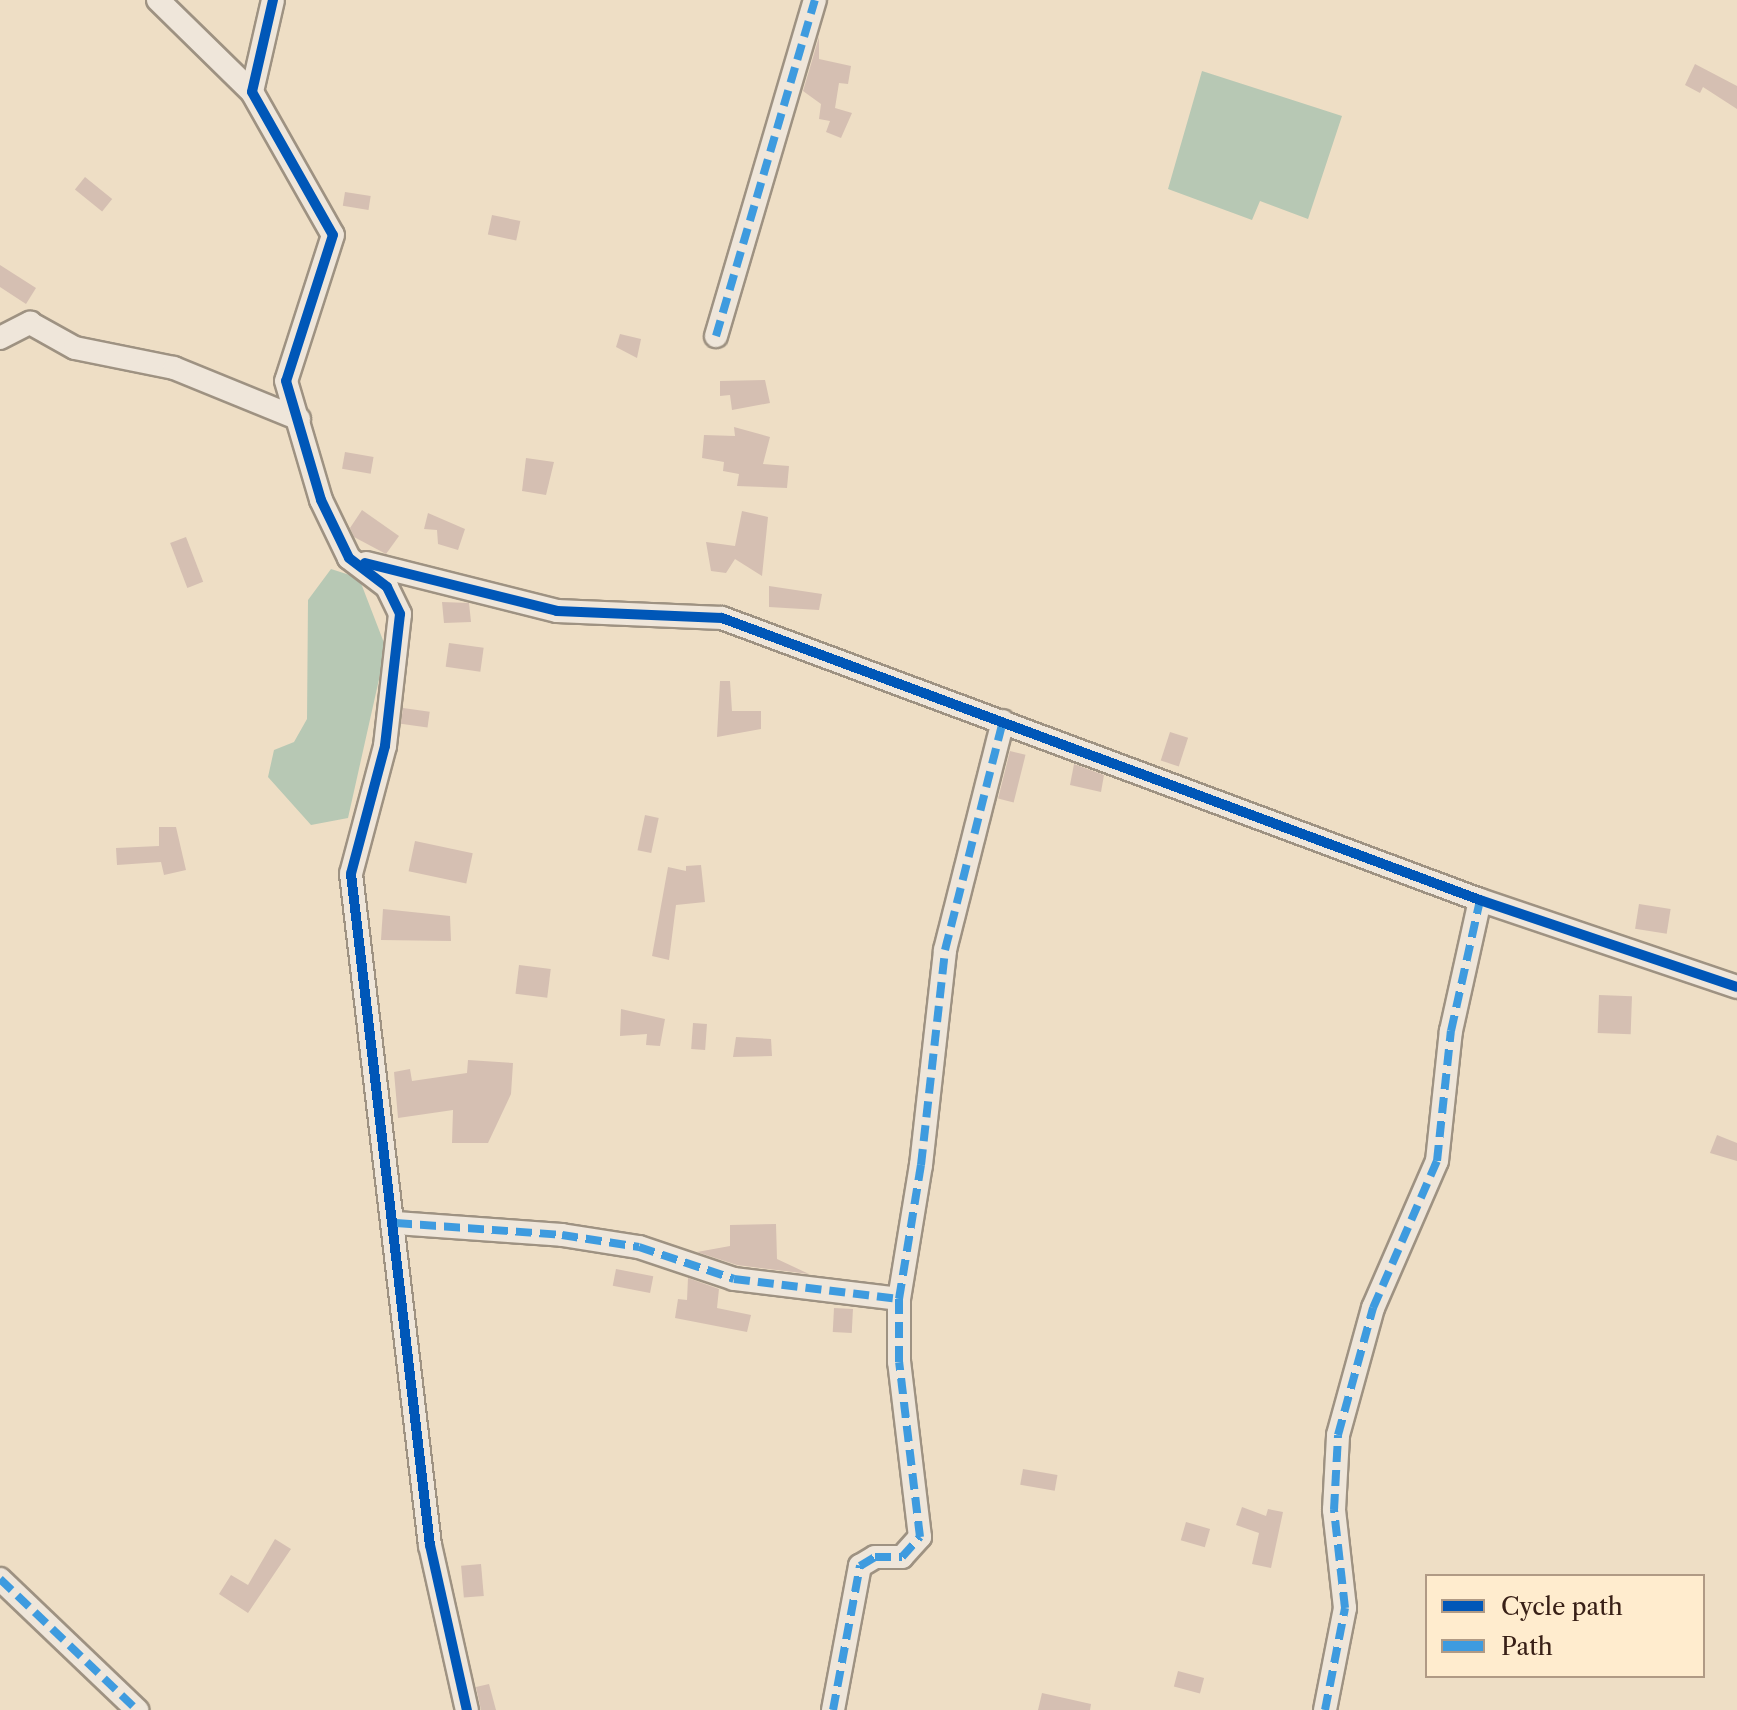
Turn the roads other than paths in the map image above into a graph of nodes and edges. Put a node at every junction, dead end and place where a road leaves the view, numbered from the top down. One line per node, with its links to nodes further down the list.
1 (158, 0): 4 (street)
2 (273, 0): 4 (street)
3 (815, 0): 5 (street)
4 (252, 92): 7 (street)
5 (716, 336)
6 (0, 338): 7 (street)
7 (299, 419): 8 (street)
8 (349, 558): 9 (street); 12 (street)
9 (1003, 721): 10 (street); 13 (street)
10 (1480, 900): 11 (street); 18 (street)
11 (1737, 987)
12 (396, 1223): 13 (street); 16 (street)
13 (899, 1299): 17 (street)
14 (0, 1579): 15 (street)
15 (137, 1710)
16 (467, 1710)
17 (833, 1710)
18 (1325, 1710)

